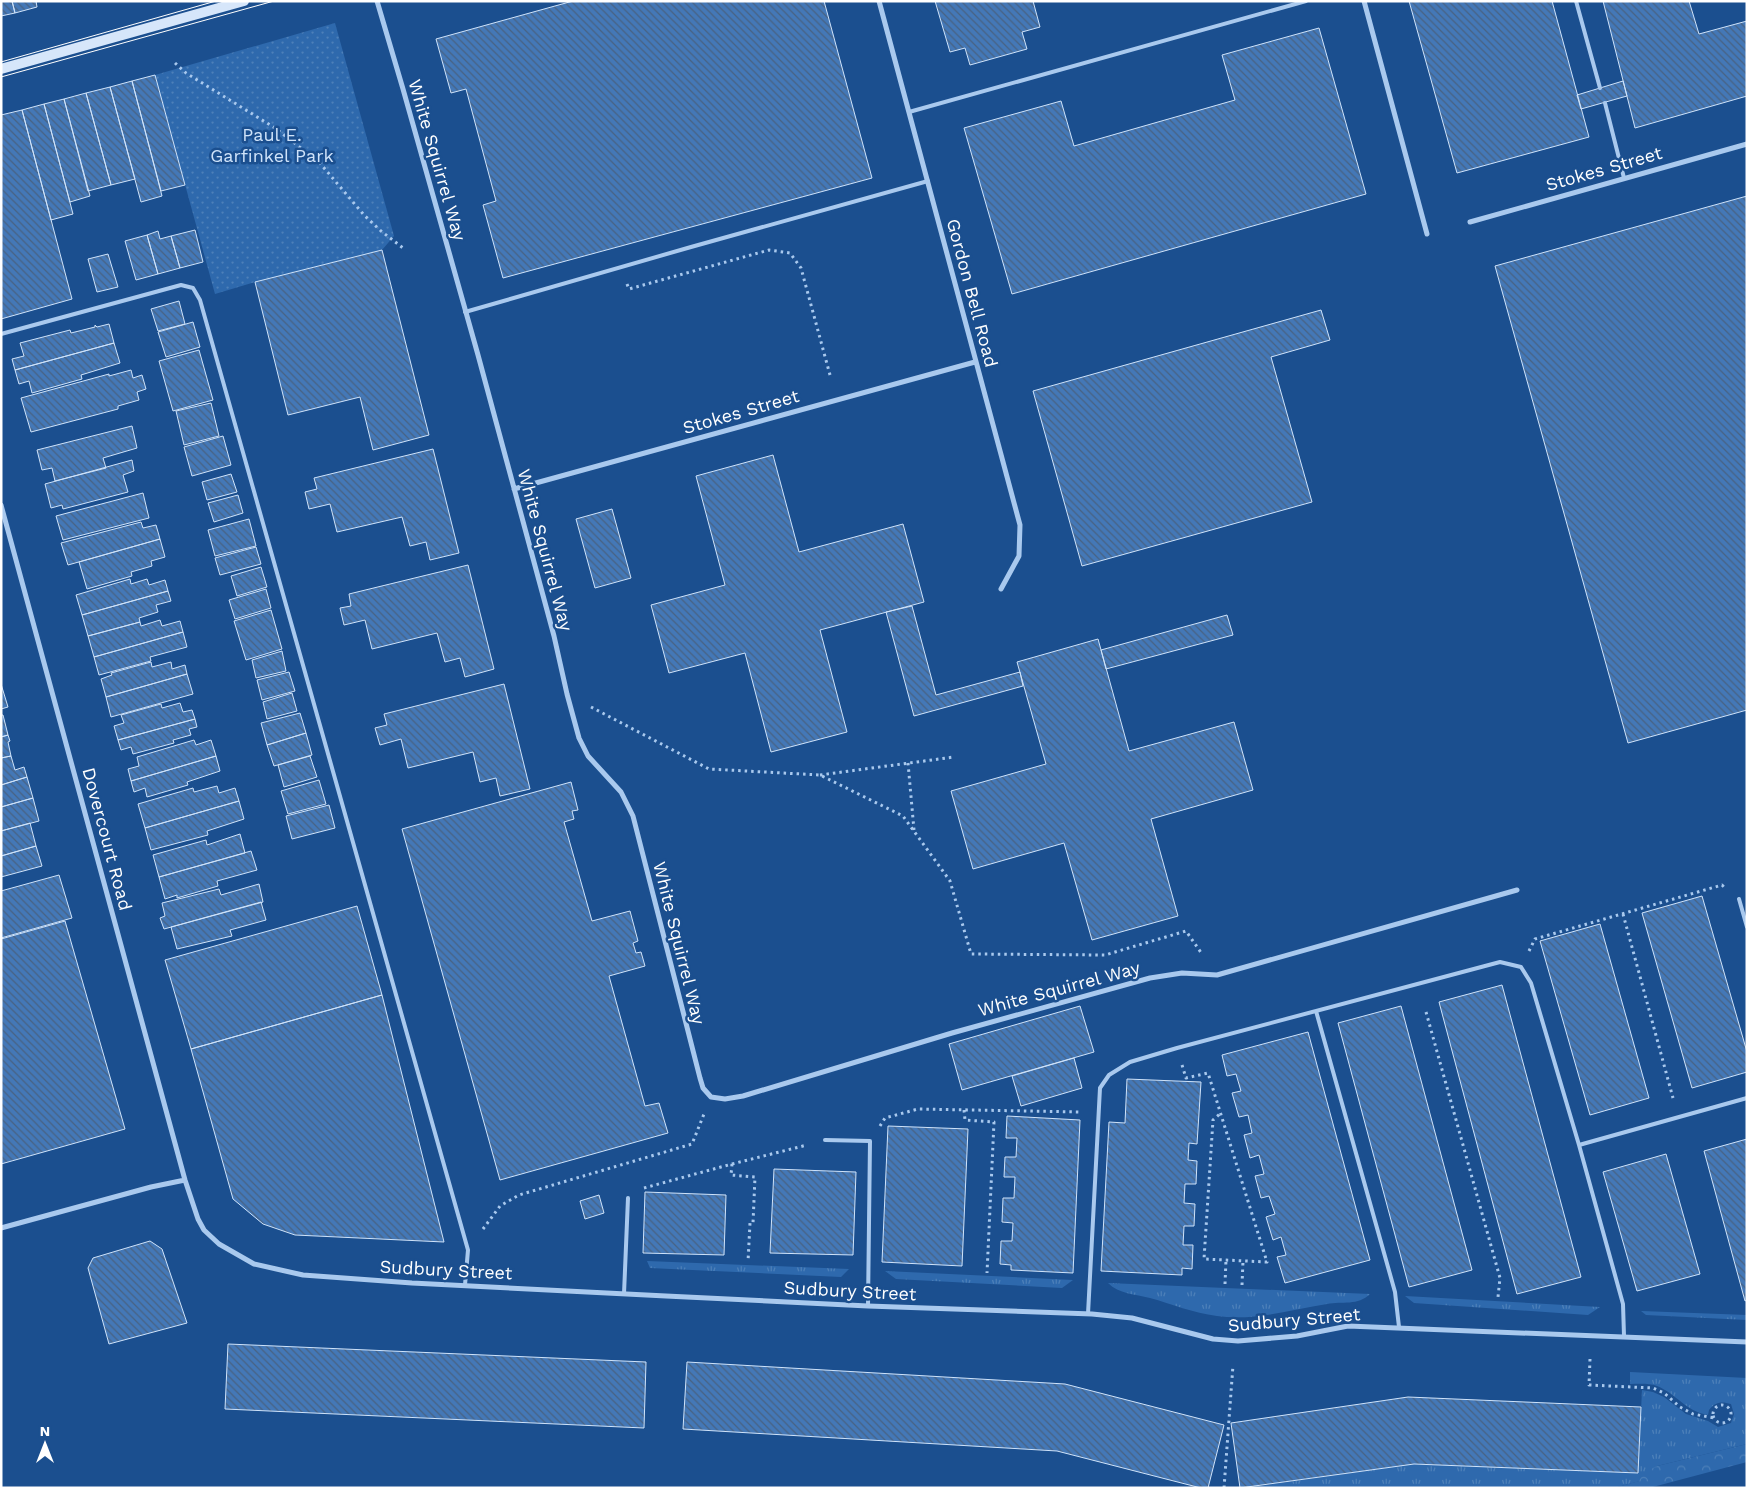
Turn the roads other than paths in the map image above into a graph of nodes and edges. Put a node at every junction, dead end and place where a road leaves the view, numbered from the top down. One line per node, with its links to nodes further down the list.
1 (244, 1): 7 (main road)
2 (377, 1): 16 (street, White Squirrel Way)
3 (879, 1): 10 (street, Gordon Bell Road)
4 (1306, 1): 10 (lane)
5 (1364, 1): 15 (street)
6 (1576, 1): 8 (lane)
7 (1, 69)
8 (1600, 88)
9 (1605, 102): 12 (lane)
10 (909, 112): 13 (street, Gordon Bell Road)
11 (1747, 144): 12 (street, Stokes Street)
12 (1624, 178): 14 (street, Stokes Street)
13 (928, 181): 16 (lane); 18 (street, Gordon Bell Road)
14 (1470, 222)
15 (1427, 234)
16 (465, 312): 19 (street, White Squirrel Way)
17 (1, 334): 32 (lane)
18 (975, 362): 19 (street, Stokes Street); 21 (street, Gordon Bell Road)
19 (514, 489): 22 (street, White Squirrel Way)
20 (1, 505): 29 (street, Dovercourt Road)
21 (1001, 589)
22 (1517, 890)
23 (1739, 899): 24 (lane)
24 (1747, 927)
25 (1316, 1011): 28 (lane); 35 (lane); 36 (lane)
26 (1747, 1098): 28 (lane)
27 (825, 1140): 34 (lane)
28 (1579, 1145): 37 (lane)
29 (185, 1180): 31 (street); 32 (street, Sudbury Street)
30 (628, 1198): 33 (lane)
31 (1, 1228)
32 (465, 1285): 33 (street, Sudbury Street)
33 (624, 1294): 34 (street, Sudbury Street)
34 (868, 1306): 35 (street, Sudbury Street)
35 (1088, 1314): 36 (street, Sudbury Street)
36 (1399, 1327): 37 (street, Sudbury Street)
37 (1624, 1336): 38 (street, Sudbury Street)
38 (1747, 1342)

